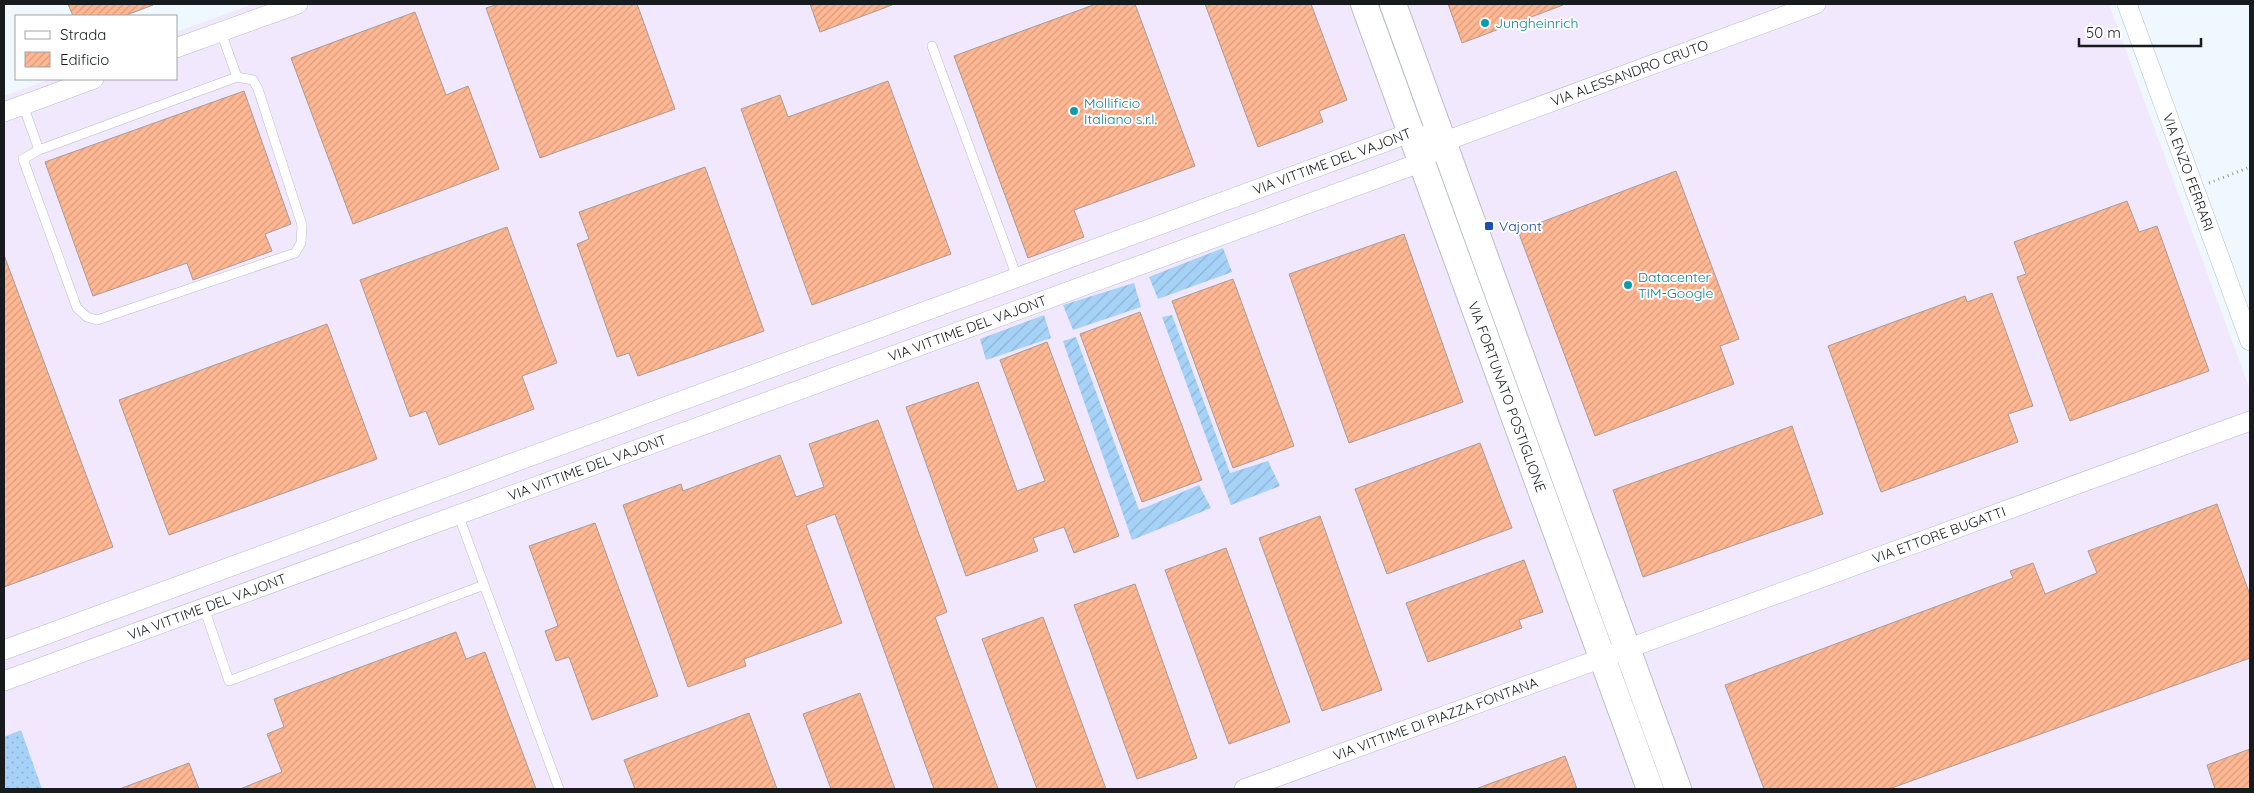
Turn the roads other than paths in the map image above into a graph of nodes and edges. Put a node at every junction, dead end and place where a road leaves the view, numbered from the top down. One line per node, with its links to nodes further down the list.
1 (298, 4): 6 (street)
2 (1364, 4): 13 (street, VIA FORTUNATO POSTIGLIONE)
3 (1393, 4): 14 (street, VIA FORTUNATO POSTIGLIONE)
4 (1816, 4): 14 (street, VIA ALESSANDRO CRUTO)
5 (2128, 4): 20 (street, VIA ENZO FERRARI)
6 (221, 32): 8 (street); 9 (lane)
7 (932, 46): 19 (lane)
8 (178, 47)
9 (238, 77): 15 (lane); 15 (lane)
10 (91, 80): 11 (street)
11 (23, 105): 12 (street); 15 (lane)
12 (4, 112)
13 (1411, 132): 14 (street, VIA VITTIME DEL VAJONT); 16 (street, VIA FORTUNATO POSTIGLIONE); 17 (street, VIA VITTIME DEL VAJONT)
14 (1443, 142): 16 (street, VIA VITTIME DEL VAJONT); 21 (street, VIA FORTUNATO POSTIGLIONE)
15 (39, 150)
16 (1422, 162): 18 (street, VIA VITTIME DEL VAJONT); 21 (street, VIA FORTUNATO POSTIGLIONE)
17 (1172, 220): 18 (street); 19 (street, VIA VITTIME DEL VAJONT)
18 (1182, 250): 24 (street, VIA VITTIME DEL VAJONT)
19 (1017, 278): 23 (street, VIA VITTIME DEL VAJONT)
20 (2250, 340)
21 (1516, 382): 32 (street, VIA FORTUNATO POSTIGLIONE); 34 (street, VIA FORTUNATO POSTIGLIONE)
22 (2250, 421): 32 (street, VIA ETTORE BUGATTI)
23 (608, 428): 24 (street); 25 (street, VIA VITTIME DEL VAJONT)
24 (619, 456): 26 (street, VIA VITTIME DEL VAJONT)
25 (448, 486): 26 (street); 27 (street, VIA VITTIME DEL VAJONT)
26 (458, 514): 28 (lane); 30 (street, VIA VITTIME DEL VAJONT)
27 (194, 580): 29 (street, VIA VITTIME DEL VAJONT); 30 (street)
28 (484, 585): 30 (lane); 37 (lane)
29 (141, 600): 31 (street); 33 (street, VIA VITTIME DEL VAJONT)
30 (204, 608): 31 (street, VIA VITTIME DEL VAJONT)
31 (152, 627): 35 (street, VIA VITTIME DEL VAJONT)
32 (1627, 648): 34 (street, VIA VITTIME DI PIAZZA FONTANA); 40 (street, VIA FORTUNATO POSTIGLIONE)
33 (9, 649): 35 (street)
34 (1602, 657): 38 (street, VIA VITTIME DI PIAZZA FONTANA); 39 (street, VIA FORTUNATO POSTIGLIONE)
35 (24, 674): 36 (street, VIA VITTIME DEL VAJONT)
36 (4, 681)
37 (559, 789)
38 (1244, 789)
39 (1650, 789)
40 (1678, 789)

